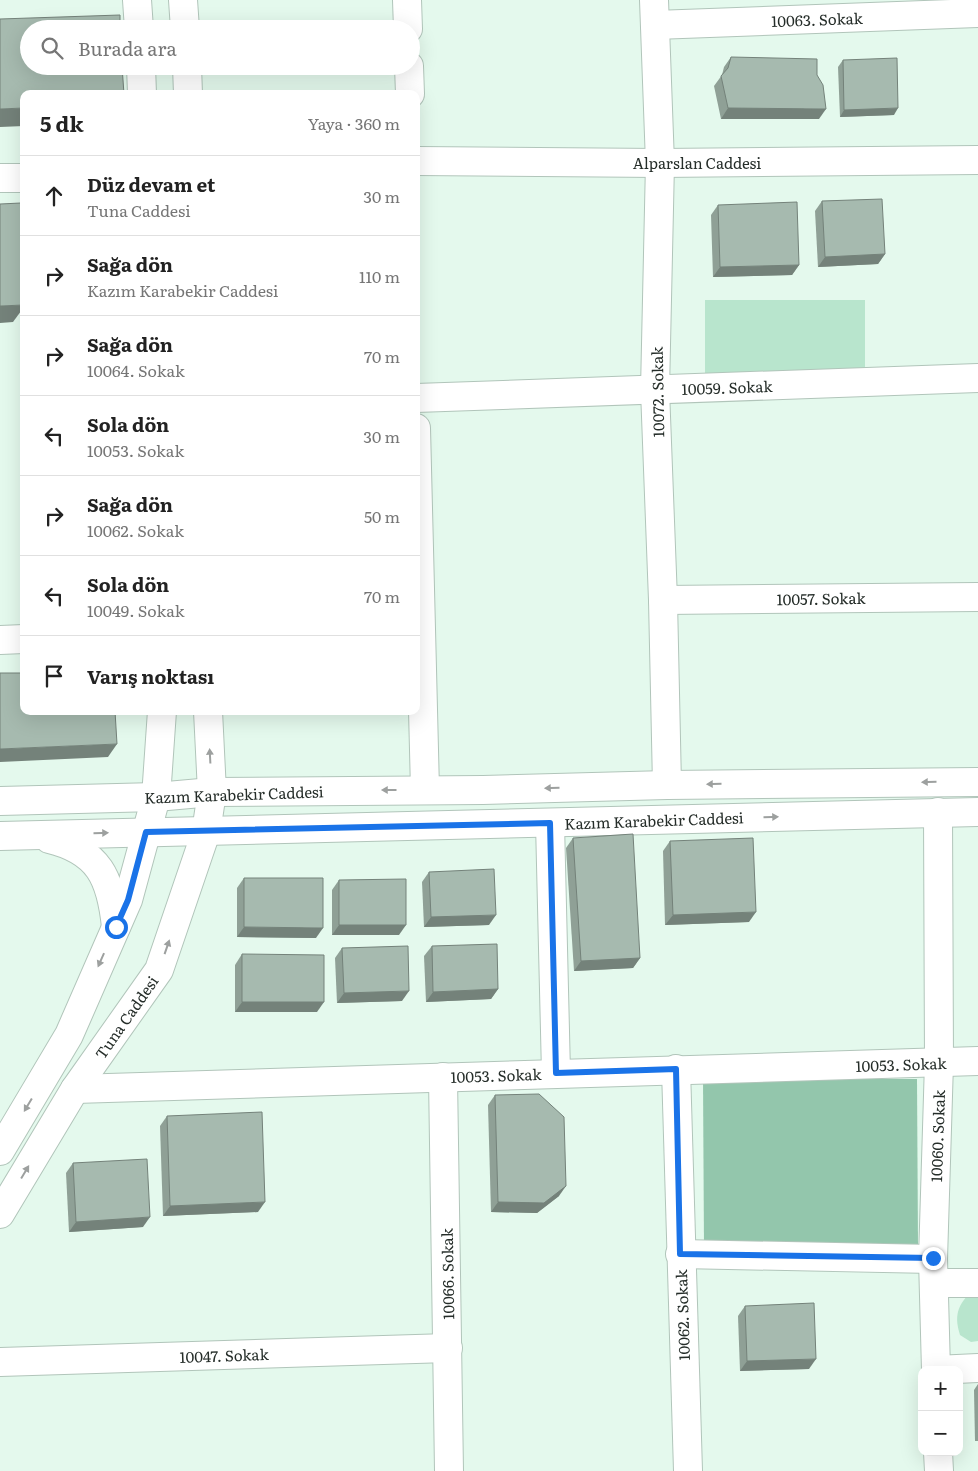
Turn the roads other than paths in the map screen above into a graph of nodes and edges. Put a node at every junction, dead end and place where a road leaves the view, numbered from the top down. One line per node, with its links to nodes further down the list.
1 (138, 0): 6 (street)
2 (183, 0): 7 (street)
3 (408, 0): 8 (street)
4 (655, 12): 5 (street, 10063. Sokak); 17 (street, 10072. Sokak)
5 (978, 13)
6 (139, 20)
7 (184, 20)
8 (408, 20)
9 (141, 75): 12 (street)
10 (187, 75): 13 (street)
11 (409, 75): 14 (street)
12 (142, 90)
13 (188, 90)
14 (410, 90)
15 (978, 160): 17 (street, Alparslan Caddesi)
16 (420, 161): 17 (street, Alparslan Caddesi)
17 (660, 163): 21 (street, 10072. Sokak)
18 (0, 178): 19 (street)
19 (20, 178)
20 (978, 378): 21 (street, 10059. Sokak)
21 (655, 390): 22 (street, 10059. Sokak); 25 (street, 10072. Sokak)
22 (420, 398)
23 (420, 589): 32 (street)
24 (978, 596): 25 (street, 10057. Sokak)
25 (664, 600): 31 (street, 10072. Sokak)
26 (20, 639): 27 (street)
27 (0, 640)
28 (162, 715): 34 (street)
29 (208, 715): 33 (street, Tuna Caddesi, one-way to 29)
30 (978, 782): 31 (street, Kazım Karabekir Caddesi, one-way to 31)
31 (667, 785): 32 (street, Kazım Karabekir Caddesi, one-way to 32)
32 (425, 790): 33 (street, Kazım Karabekir Caddesi, one-way to 33)
33 (212, 792): 34 (street, Kazım Karabekir Caddesi); 40 (street, Tuna Caddesi)
34 (156, 797): 35 (street, Kazım Karabekir Caddesi); 39 (street)
35 (0, 801)
36 (938, 812): 37 (street, Kazım Karabekir Caddesi); 38 (street, Kazım Karabekir Caddesi, one-way to 36); 45 (street, 10060. Sokak)
37 (978, 812)
38 (550, 823): 40 (street, Kazım Karabekir Caddesi); 47 (street)
39 (146, 832): 40 (street, Kazım Karabekir Caddesi); 41 (street, Kazım Karabekir Caddesi, one-way to 39); 43 (street)
40 (206, 832): 49 (street, Tuna Caddesi, one-way to 40)
41 (28, 834): 42 (street, Kazım Karabekir Caddesi); 43 (street)
42 (0, 836)
43 (116, 927): 50 (street, one-way to 50)
44 (978, 1061): 45 (street, 10053. Sokak)
45 (939, 1063): 46 (street, 10053. Sokak); 53 (street, 10060. Sokak)
46 (676, 1069): 47 (street, 10053. Sokak); 52 (street, 10062. Sokak)
47 (556, 1073): 48 (street, 10053. Sokak)
48 (444, 1077): 49 (street, 10053. Sokak); 55 (street, 10066. Sokak)
49 (75, 1089): 51 (street, Tuna Caddesi, one-way to 49)
50 (0, 1152)
51 (0, 1214)
52 (680, 1254): 53 (street); 62 (street, 10062. Sokak)
53 (933, 1271): 54 (street); 57 (street, 10060. Sokak)
54 (978, 1283)
55 (448, 1348): 56 (street, 10047. Sokak); 61 (street, 10066. Sokak)
56 (0, 1362)
57 (936, 1366)
58 (978, 1368): 59 (street)
59 (963, 1369)
60 (938, 1456): 63 (street)
61 (449, 1471)
62 (688, 1471)
63 (939, 1471)

